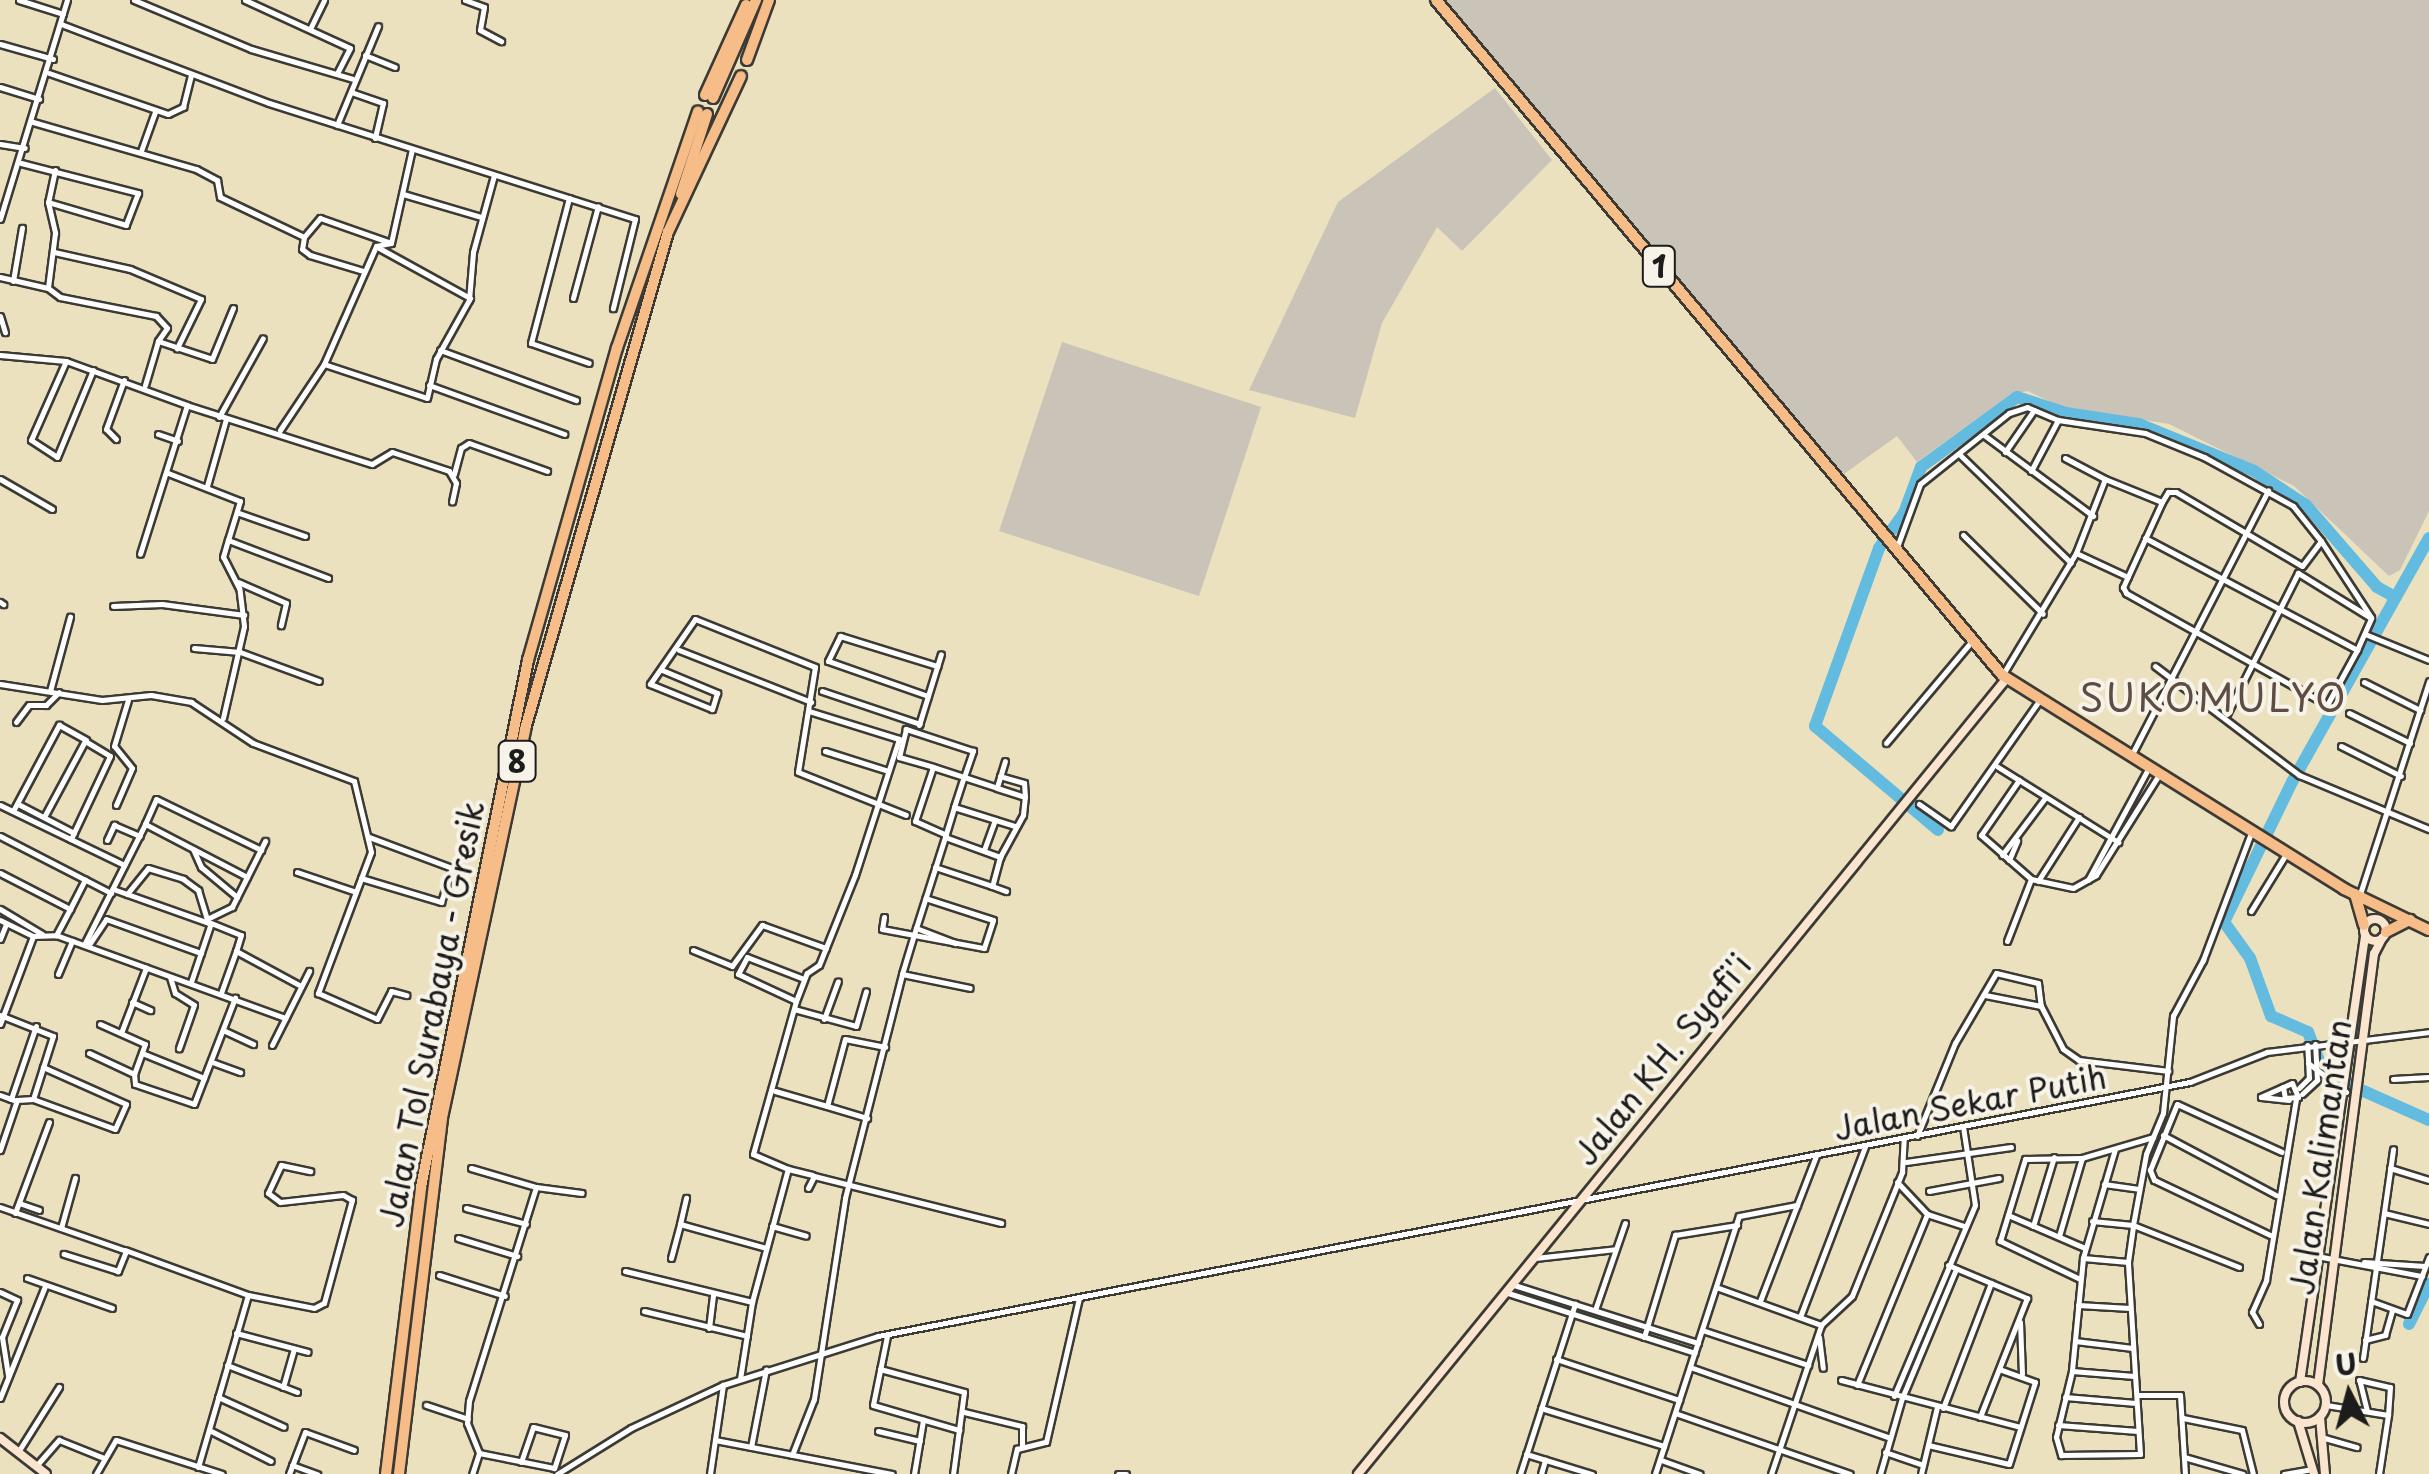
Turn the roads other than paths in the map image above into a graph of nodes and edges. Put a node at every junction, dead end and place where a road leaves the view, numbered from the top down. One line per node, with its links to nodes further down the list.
1 (19, 0): 11 (street)
2 (67, 0): 11 (street)
3 (134, 0): 22 (street)
4 (244, 0): 14 (street)
5 (324, 0): 14 (street)
6 (465, 0): 10 (street)
7 (752, 0): 28 (highway)
8 (769, 0): 19 (highway)
9 (1436, 0): 110 (highway, 1)
10 (486, 4): 15 (street)
11 (63, 14): 12 (street)
12 (60, 24): 18 (street); 23 (street)
13 (378, 26): 17 (street)
14 (310, 29): 22 (street)
15 (501, 41)
16 (0, 44): 18 (street)
17 (365, 55): 20 (street); 25 (street)
18 (52, 59): 21 (street)
19 (747, 60)
20 (394, 67)
21 (49, 73): 29 (street); 30 (street)
22 (337, 73): 25 (street)
23 (192, 76): 30 (street); 32 (street)
24 (741, 76): 50 (highway, Jalan Tol Surabaya - Gresik / 8)
25 (353, 80): 27 (street)
26 (0, 88): 29 (street)
27 (350, 92): 32 (street); 33 (street)
28 (709, 96)
29 (40, 102): 31 (street)
30 (155, 112): 37 (street)
31 (33, 122): 35 (street); 37 (street)
32 (337, 125): 33 (street)
33 (376, 138): 36 (street)
34 (0, 144): 35 (street)
35 (25, 148): 38 (street)
36 (412, 149): 40 (street); 41 (street)
37 (141, 151): 51 (street)
38 (21, 163): 39 (street); 45 (street)
39 (55, 170): 44 (street); 44 (street)
40 (494, 176): 43 (street); 47 (street)
41 (403, 194): 47 (street); 52 (street)
42 (0, 198): 45 (street)
43 (569, 198): 46 (street); 71 (street)
44 (48, 202): 54 (street)
45 (6, 205): 48 (street)
46 (598, 206): 60 (street); 62 (street)
47 (481, 217): 59 (street)
48 (0, 218)
49 (22, 228): 57 (street)
50 (668, 232): 526 (highway, Jalan Tol Surabaya - Gresik / 8); 527 (highway, Jalan Tol Surabaya - Gresik / 8)
51 (304, 237): 52 (street); 55 (street)
52 (391, 243): 53 (street)
53 (376, 246): 55 (street); 59 (street)
54 (54, 252): 58 (street); 67 (street)
55 (364, 272): 72 (street)
56 (0, 278): 57 (street)
57 (13, 280): 58 (street)
58 (48, 288): 66 (street)
59 (470, 298): 68 (street)
60 (573, 298)
61 (233, 308): 67 (street)
62 (613, 308)
63 (0, 316): 64 (street)
64 (6, 332)
65 (263, 338): 80 (street)
66 (158, 342): 67 (street); 75 (street)
67 (178, 348)
68 (440, 350): 76 (street); 77 (street)
69 (0, 355): 70 (street)
70 (66, 361): 73 (street); 73 (street)
71 (589, 363)
72 (324, 364): 76 (street); 82 (street)
73 (92, 370): 74 (street)
74 (124, 380): 75 (street); 86 (street)
75 (145, 385): 78 (street)
76 (430, 385): 84 (street)
77 (576, 400)
78 (187, 405): 80 (street); 87 (street)
79 (2034, 410): 81 (street); 85 (street); 88 (street)
80 (223, 418): 82 (street); 97 (street)
81 (2058, 420): 92 (street); 98 (street)
82 (280, 430): 94 (street)
83 (158, 434): 87 (street)
84 (564, 434)
85 (1984, 435): 88 (street); 89 (street)
86 (116, 439)
87 (178, 442): 93 (street)
88 (2005, 452): 92 (street)
89 (1959, 454): 110 (street); 113 (street)
90 (2066, 458): 95 (street)
91 (547, 471): 94 (street)
92 (2030, 471): 103 (street)
93 (168, 473): 97 (street); 112 (street)
94 (454, 474): 99 (street)
95 (2106, 478): 100 (street); 103 (street)
96 (0, 480): 101 (street)
97 (208, 486): 102 (street)
98 (2268, 490): 104 (street); 109 (street)
99 (452, 502)
100 (2162, 502): 104 (street); 107 (street)
101 (52, 509)
102 (238, 513): 106 (street); 108 (street)
103 (2092, 516): 111 (street)
104 (2246, 528): 114 (street); 118 (street)
105 (1963, 534): 122 (street)
106 (305, 536)
107 (2146, 538): 116 (street); 118 (street)
108 (228, 540): 117 (street); 119 (street)
109 (2321, 541): 114 (street); 125 (street)
110 (1896, 551): 129 (highway, 1)
111 (2076, 553): 113 (street); 116 (street)
112 (140, 554)
113 (2071, 563): 122 (street)
114 (2302, 566): 115 (street)
115 (2298, 573): 121 (street); 125 (street)
116 (2128, 576): 127 (street)
117 (328, 578)
118 (2221, 579): 121 (street); 127 (street)
119 (238, 582): 123 (street); 126 (street)
120 (113, 606): 123 (street)
121 (2282, 612): 132 (street); 136 (street)
122 (2043, 614): 140 (street)
123 (244, 615): 133 (street)
124 (70, 616): 146 (street)
125 (2371, 618): 128 (street)
126 (281, 625)
127 (2197, 627): 136 (street); 141 (street)
128 (2368, 636): 132 (street); 135 (street)
129 (1971, 642): 140 (highway, 1); 161 (street)
130 (194, 648): 133 (street)
131 (678, 650): 139 (street); 152 (street); 152 (street)
132 (2357, 650): 136 (street)
133 (240, 652): 142 (street); 157 (street)
134 (941, 654): 137 (street)
135 (2429, 660)
136 (2256, 662): 156 (street)
137 (937, 666): 149 (street); 149 (street)
138 (2155, 666): 141 (street)
139 (662, 670): 139 (street)
140 (2005, 676): 151 (highway, 1); 349 (main road, Jalan KH. Syafi'i)
141 (2173, 678): 156 (street); 165 (street)
142 (318, 681)
143 (2429, 681): 153 (street)
144 (2364, 682): 153 (street)
145 (0, 684): 146 (street)
146 (50, 690): 148 (street)
147 (822, 691): 159 (street)
148 (59, 692): 150 (street); 158 (street)
149 (928, 696): 159 (street)
150 (128, 700): 157 (street); 181 (street)
151 (2038, 701): 165 (highway, 1); 167 (street)
152 (811, 702): 154 (street)
153 (2424, 708): 162 (street)
154 (809, 711): 169 (street); 182 (street)
155 (2349, 713): 162 (street)
156 (2226, 714): 188 (street)
157 (222, 720): 202 (street)
158 (16, 722)
159 (919, 726): 168 (street); 173 (street)
160 (86, 740): 179 (street); 189 (street); 199 (street)
161 (1886, 743)
162 (2410, 743): 172 (street)
163 (2340, 746): 172 (street)
164 (824, 751): 169 (street)
165 (2130, 758): 170 (highway, 1)
166 (1005, 761): 171 (street)
167 (1998, 766): 174 (street); 180 (street)
168 (934, 767): 173 (street); 201 (street)
169 (888, 771): 182 (street)
170 (2153, 772): 178 (street); 185 (street); 197 (highway, 1)
171 (1000, 776): 175 (street); 176 (street)
172 (2400, 776): 188 (street)
173 (964, 777): 175 (street); 184 (street)
174 (2019, 780): 177 (street); 212 (street)
175 (997, 788): 176 (street)
176 (1025, 798): 194 (street)
177 (2046, 798): 190 (street); 212 (street)
178 (2129, 802): 185 (street); 192 (street)
179 (18, 804): 186 (street); 189 (street)
180 (1920, 804)
181 (116, 805)
182 (878, 805): 187 (street); 251 (street)
183 (0, 806): 186 (street)
184 (954, 807): 191 (street); 201 (street)
185 (2139, 808): 195 (street)
186 (14, 811): 199 (street)
187 (906, 815)
188 (2388, 815): 196 (street); 228 (street)
189 (44, 817): 199 (street)
190 (2078, 818): 203 (street); 220 (street)
191 (995, 820): 194 (street); 209 (street)
192 (2117, 823): 195 (street); 203 (street)
193 (145, 824): 200 (street); 207 (street); 208 (street)
194 (1016, 826): 211 (street)
195 (2126, 828): 206 (street)
196 (2429, 830)
197 (2253, 834): 210 (highway, 1); 297 (street)
198 (0, 836): 219 (street)
199 (73, 836): 213 (street)
200 (140, 836): 204 (street); 213 (street)
201 (945, 836): 209 (street); 214 (street)
202 (370, 837): 218 (street); 218 (street)
203 (2109, 837): 206 (street); 221 (street)
204 (107, 840)
205 (265, 841): 208 (street)
206 (2118, 842): 221 (street)
207 (193, 849): 217 (street); 227 (street)
208 (261, 850): 217 (street)
209 (984, 850): 211 (street)
210 (2286, 854): 228 (highway, 1); 233 (street)
211 (1000, 857): 222 (street)
212 (2006, 858): 220 (street)
213 (124, 865): 223 (street)
214 (935, 867): 222 (street); 229 (street)
215 (297, 872): 225 (street)
216 (0, 873): 232 (street)
217 (247, 876): 227 (street)
218 (362, 878): 225 (street)
219 (85, 880): 223 (street); 232 (street)
220 (2035, 880): 221 (street); 247 (street)
221 (2088, 880)
222 (992, 886): 224 (street)
223 (112, 891): 226 (street); 250 (street)
224 (1006, 891)
225 (356, 892): 267 (street)
226 (127, 894): 236 (street); 236 (street)
227 (237, 896): 236 (street)
228 (2357, 896): 230 (highway, 1); 238 (highway)
229 (925, 898): 239 (street); 249 (street)
230 (2382, 908): 235 (highway, 1); 238 (main road, Jalan Kalimantan); 241 (main road, Jalan Kalimantan)
231 (0, 909): 242 (street)
232 (70, 909): 243 (street)
233 (2251, 912)
234 (884, 917): 246 (street)
235 (2410, 920): 240 (highway, 1); 241 (highway)
236 (208, 921): 253 (street); 254 (street)
237 (3, 922): 244 (street); 245 (street)
238 (2366, 927): 241 (main road); 241 (main road); 284 (main road, Jalan Kalimantan)
239 (916, 928): 246 (street); 249 (street)
240 (2429, 930)
241 (2384, 931): 284 (main road, Jalan Kalimantan)
242 (42, 934): 243 (street); 244 (street)
243 (56, 935): 248 (street)
244 (34, 936): 275 (street)
245 (0, 938)
246 (913, 938): 249 (street); 258 (street)
247 (2007, 940)
248 (72, 941): 250 (street); 257 (street)
249 (958, 944)
250 (86, 946): 254 (street); 255 (street)
251 (826, 948): 252 (street); 260 (street)
252 (693, 950)
253 (236, 951): 263 (street); 266 (street)
254 (201, 953): 262 (street)
255 (146, 968): 259 (street); 271 (street)
256 (309, 971): 263 (street)
257 (58, 974)
258 (902, 974): 264 (street); 288 (street)
259 (170, 976): 262 (street); 290 (street)
260 (804, 979): 270 (street); 270 (street)
261 (838, 981): 277 (street)
262 (190, 983): 266 (street)
263 (301, 986): 276 (street)
264 (970, 988)
265 (866, 991): 277 (street)
266 (221, 993): 269 (street)
267 (406, 995)
268 (1986, 995): 272 (street); 272 (street); 316 (street)
269 (235, 998): 276 (street); 281 (street)
270 (796, 1001): 273 (street)
271 (132, 1002): 274 (street); 283 (street)
272 (2042, 1006): 297 (street)
273 (794, 1009): 277 (street); 305 (street)
274 (150, 1010)
275 (1, 1015): 278 (street); 280 (street)
276 (285, 1018): 287 (street)
277 (824, 1018)
278 (0, 1024)
279 (100, 1024): 283 (street)
280 (36, 1025): 296 (street); 310 (street)
281 (225, 1031): 285 (street); 293 (street)
282 (2429, 1032): 284 (street, Jalan Sekar Putih)
283 (121, 1033): 292 (street)
284 (2358, 1036): 286 (street, Jalan Sekar Putih); 306 (main road, Jalan Kalimantan)
285 (253, 1044)
286 (2315, 1044): 289 (street, Jalan Sekar Putih); 295 (street)
287 (272, 1045)
288 (885, 1046): 311 (street); 312 (street)
289 (2307, 1046): 294 (street); 303 (street, Jalan Sekar Putih)
290 (179, 1048)
291 (90, 1053): 299 (street)
292 (142, 1054): 299 (street); 301 (street)
293 (212, 1062): 298 (street); 301 (street)
294 (2308, 1062): 295 (street); 308 (street)
295 (2316, 1065): 306 (street); 308 (street)
296 (43, 1068): 309 (street); 309 (street)
297 (2168, 1071): 303 (street)
298 (240, 1072)
299 (134, 1074): 301 (street)
300 (2429, 1077): 302 (street)
301 (205, 1078)
302 (2393, 1079)
303 (2168, 1086): 314 (street, Jalan Sekar Putih); 317 (street)
304 (2283, 1087): 308 (street); 308 (street); 308 (street)
305 (775, 1091): 311 (street); 331 (street)
306 (2349, 1092): 384 (main road, Jalan Kalimantan)
307 (0, 1095): 310 (street)
308 (2296, 1096): 324 (street)
309 (34, 1099): 310 (street)
310 (14, 1100): 323 (street)
311 (827, 1106): 312 (street)
312 (868, 1118): 340 (street)
313 (49, 1122): 350 (street)
314 (1963, 1127): 316 (street, Jalan Sekar Putih); 325 (street)
315 (2162, 1135): 324 (street); 347 (street); 371 (street)
316 (1917, 1136): 318 (street, Jalan Sekar Putih)
317 (2154, 1137): 321 (street); 344 (street)
318 (1904, 1139): 319 (street, Jalan Sekar Putih); 329 (street)
319 (1865, 1146): 326 (street, Jalan Sekar Putih); 418 (street)
320 (2011, 1146): 325 (street)
321 (2115, 1149): 328 (street); 341 (street)
322 (2394, 1149): 332 (street)
323 (0, 1150)
324 (2282, 1152): 347 (street)
325 (1968, 1155): 329 (street); 339 (street)
326 (1816, 1156): 349 (street, Jalan Sekar Putih); 351 (street)
327 (2054, 1157): 328 (street); 358 (street); 369 (street)
328 (2082, 1158): 373 (street)
329 (1906, 1162): 338 (street)
330 (471, 1168): 342 (street)
331 (788, 1168): 334 (street); 367 (street)
332 (2390, 1168): 337 (street); 356 (street)
333 (310, 1171): 404 (street)
334 (812, 1176): 340 (street); 343 (street)
335 (75, 1178): 370 (street)
336 (1999, 1178): 339 (street)
337 (2429, 1180)
338 (1897, 1181): 357 (street); 421 (street)
339 (1972, 1183): 346 (street); 368 (street)
340 (850, 1184): 360 (street); 437 (street)
341 (2104, 1184): 344 (street); 359 (street)
342 (536, 1187): 345 (street); 361 (street)
343 (808, 1188)
344 (2140, 1189): 366 (street)
345 (582, 1192)
346 (1929, 1192)
347 (2276, 1195): 371 (street)
348 (686, 1198): 362 (street)
349 (1582, 1200): 382 (main road, Jalan KH. Syafi'i); 406 (street, Jalan Sekar Putih)
350 (19, 1203): 354 (street); 355 (street)
351 (1797, 1205): 365 (street); 407 (street)
352 (0, 1208): 355 (street)
353 (466, 1208): 361 (street)
354 (39, 1210)
355 (15, 1213): 370 (street)
356 (2384, 1213): 364 (street); 386 (street)
357 (1927, 1214): 368 (street); 457 (street)
358 (2008, 1216): 369 (street); 397 (street)
359 (2092, 1221): 366 (street); 377 (street)
360 (1001, 1223)
361 (526, 1224): 380 (street)
362 (680, 1224): 375 (street); 381 (street)
363 (1625, 1224): 376 (street)
364 (2429, 1224)
365 (1736, 1225): 400 (street); 422 (street)
366 (2133, 1225): 387 (street); 391 (street)
367 (772, 1226): 372 (street); 375 (street)
368 (1965, 1226): 390 (street)
369 (2033, 1226): 373 (street)
370 (61, 1228): 378 (street)
371 (2270, 1235): 420 (street)
372 (806, 1236)
373 (2059, 1237): 377 (street)
374 (458, 1238): 380 (street)
375 (766, 1248): 409 (street)
376 (1616, 1248): 382 (street); 415 (street)
377 (2085, 1248): 383 (street)
378 (125, 1250): 379 (street); 404 (street)
379 (64, 1254)
380 (518, 1256): 405 (street)
381 (671, 1258)
382 (1533, 1258): 401 (main road, Jalan KH. Syafi'i)
383 (2082, 1258): 387 (street); 397 (street)
384 (2326, 1258): 388 (street); 456 (main road, Jalan Kalimantan); 458 (main road, Jalan Kalimantan)
385 (2429, 1258): 389 (street)
386 (2376, 1260): 388 (street); 389 (street); 392 (street)
387 (2128, 1262): 413 (street)
388 (2362, 1262): 392 (street)
389 (2425, 1266): 395 (street)
390 (1952, 1267): 398 (street); 464 (street)
391 (2239, 1267)
392 (2375, 1269): 395 (street); 408 (street)
393 (626, 1271): 403 (street)
394 (439, 1275): 405 (street)
395 (2422, 1276): 416 (street)
396 (27, 1278): 399 (street)
397 (2080, 1279): 411 (street)
398 (1992, 1284): 419 (street); 473 (street)
399 (45, 1286): 412 (street); 442 (street)
400 (1716, 1286): 407 (street); 424 (street)
401 (1508, 1288): 410 (street); 417 (street); 534 (main road, Jalan KH. Syafi'i)
402 (0, 1292): 427 (street)
403 (713, 1294): 409 (street); 423 (street)
404 (248, 1295): 425 (street)
405 (506, 1296): 481 (street)
406 (1079, 1298): 429 (street, Jalan Sekar Putih); 499 (street)
407 (1760, 1301): 418 (street)
408 (2371, 1301): 416 (street); 431 (street)
409 (752, 1302): 428 (street)
410 (1575, 1304): 415 (street); 417 (street)
411 (2078, 1305): 413 (street); 432 (street)
412 (112, 1308)
413 (2130, 1308): 435 (street)
414 (644, 1310): 423 (street)
415 (1595, 1310): 422 (street)
416 (2392, 1310): 431 (street)
417 (1571, 1314): 430 (street); 441 (street)
418 (1800, 1317): 421 (street)
419 (2020, 1320): 449 (street); 451 (street)
420 (2260, 1324)
421 (1821, 1325): 426 (street)
422 (1648, 1326): 430 (street); 433 (street)
423 (708, 1328): 428 (street)
424 (1702, 1330): 433 (street); 444 (street)
425 (236, 1332): 434 (street); 443 (street)
426 (1818, 1335): 444 (street); 447 (street)
427 (1, 1336): 439 (street)
428 (747, 1336): 453 (street)
429 (886, 1336): 437 (street, Jalan Sekar Putih); 448 (street)
430 (1644, 1337): 438 (street)
431 (2366, 1340): 440 (street)
432 (2074, 1341): 435 (street); 450 (street)
433 (1698, 1343): 438 (street)
434 (294, 1348): 436 (street); 461 (street)
435 (2133, 1348): 452 (street)
436 (308, 1352)
437 (820, 1352): 446 (street, Jalan Sekar Putih); 506 (street)
438 (1695, 1353): 445 (street)
439 (5, 1358): 442 (street); 454 (street)
440 (2362, 1358)
441 (1556, 1359): 468 (street); 472 (street)
442 (16, 1362): 454 (street)
443 (227, 1365): 461 (street); 466 (street)
444 (1808, 1365): 469 (street)
445 (1690, 1367): 468 (street); 469 (street)
446 (766, 1368): 453 (street, Jalan Sekar Putih); 498 (street)
447 (1823, 1368)
448 (880, 1369): 475 (street); 482 (street)
449 (2001, 1370): 451 (street); 478 (street)
450 (2072, 1371): 452 (street); 463 (street)
451 (2022, 1374): 485 (street)
452 (2135, 1376): 467 (street)
453 (740, 1379): 459 (street, Jalan Sekar Putih)
454 (8, 1380): 465 (street)
455 (1841, 1380): 457 (street)
456 (2300, 1382): 458 (main road); 483 (main road)
457 (1857, 1385): 464 (street)
458 (2318, 1385): 470 (main road)
459 (723, 1386): 494 (street); 518 (street, Jalan Sekar Putih)
460 (60, 1387): 503 (street)
461 (283, 1387): 462 (street)
462 (297, 1392)
463 (2065, 1396): 467 (street); 484 (street)
464 (1898, 1397): 473 (street); 491 (street)
465 (0, 1398)
466 (218, 1398): 486 (street); 487 (street)
467 (2136, 1399): 480 (street); 489 (street)
468 (1679, 1400): 476 (street)
469 (1794, 1404): 491 (street); 502 (street)
470 (2326, 1404): 474 (street); 479 (main road)
471 (426, 1405): 481 (street)
472 (1540, 1408): 497 (street); 507 (street)
473 (1940, 1408): 478 (street); 496 (street)
474 (2367, 1411): 477 (street); 477 (street)
475 (963, 1412): 488 (street); 499 (street)
476 (1675, 1413): 497 (street); 502 (street)
477 (2388, 1415): 549 (street)
478 (1980, 1417): 485 (street)
479 (2320, 1417): 483 (main road); 492 (main road)
480 (2183, 1418): 508 (street); 546 (street)
481 (468, 1419): 505 (street)
482 (924, 1420): 488 (street); 495 (street)
483 (2298, 1421): 520 (main road)
484 (2058, 1425): 489 (street); 489 (street)
485 (2020, 1427): 496 (street)
486 (284, 1428)
487 (208, 1430): 512 (street); 517 (street)
488 (960, 1430): 532 (street)
489 (2138, 1431)
490 (878, 1432): 495 (street)
491 (1888, 1436): 504 (street)
492 (2318, 1436): 500 (street); 548 (main road)
493 (0, 1438): 503 (main road)
494 (715, 1440): 498 (street); 529 (street)
495 (920, 1442): 531 (street)
496 (1928, 1444): 516 (street)
497 (1664, 1446): 511 (street)
498 (751, 1447): 506 (street)
499 (1022, 1447): 533 (street)
500 (2356, 1447)
501 (354, 1450): 514 (street)
502 (1779, 1450): 540 (street); 541 (street)
503 (18, 1452): 515 (main road)
504 (1885, 1452): 516 (street); 542 (street)
505 (479, 1453): 513 (street); 528 (street)
506 (792, 1454): 530 (street)
507 (1526, 1454): 510 (street); 535 (street)
508 (2184, 1457): 519 (street); 544 (street)
509 (104, 1458): 515 (street); 517 (street); 522 (street)
510 (1546, 1460): 536 (street); 537 (street)
511 (1659, 1460): 538 (street); 539 (street)
512 (271, 1461)
513 (520, 1462): 518 (street); 518 (street)
514 (292, 1465): 524 (street); 525 (street)
515 (36, 1466): 521 (main road)
516 (1923, 1466): 543 (street)
517 (198, 1467): 523 (street)
518 (557, 1471)
519 (2230, 1471): 545 (street)
520 (2314, 1472): 547 (street)
521 (46, 1474)
522 (96, 1474)
523 (222, 1474)
524 (290, 1474)
525 (316, 1474)
526 (386, 1474)
527 (399, 1474)
528 (472, 1474)
529 (710, 1474)
530 (892, 1474)
531 (914, 1474)
532 (953, 1474)
533 (1010, 1474)
534 (1358, 1474)
535 (1520, 1474)
536 (1541, 1474)
537 (1592, 1474)
538 (1654, 1474)
539 (1700, 1474)
540 (1771, 1474)
541 (1850, 1474)
542 (1880, 1474)
543 (1921, 1474)
544 (2185, 1474)
545 (2243, 1474)
546 (2253, 1474)
547 (2284, 1474)
548 (2324, 1474)
549 (2379, 1474)

